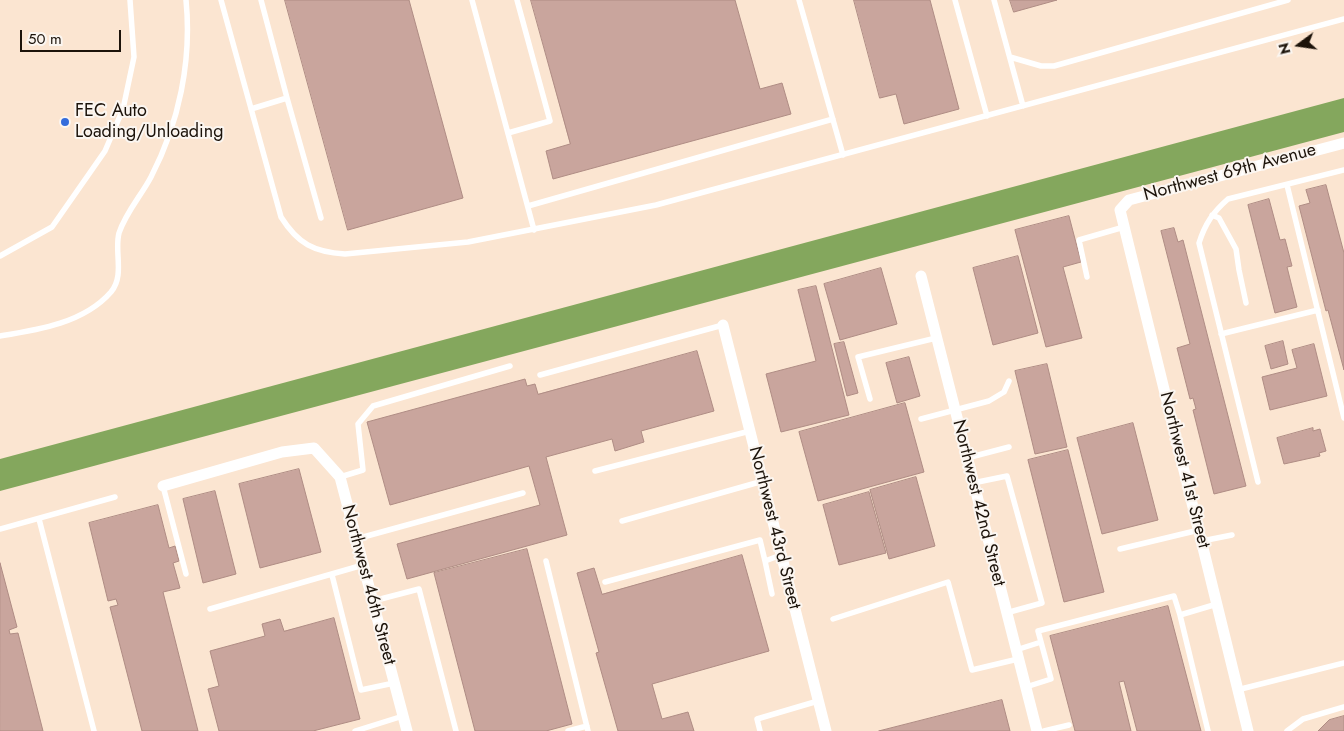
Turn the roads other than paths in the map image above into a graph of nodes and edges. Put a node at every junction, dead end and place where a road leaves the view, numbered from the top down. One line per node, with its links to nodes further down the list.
1 (130, 0): 29 (lane)
2 (186, 0): 36 (lane)
3 (221, 0): 15 (lane)
4 (261, 0): 13 (lane)
5 (472, 0): 18 (lane)
6 (517, 0): 18 (lane)
7 (799, 0): 17 (lane)
8 (955, 0): 16 (lane)
9 (994, 0): 12 (lane)
10 (1288, 0): 12 (lane)
11 (1344, 19): 14 (lane)
12 (1010, 57): 14 (lane)
13 (288, 98): 15 (lane); 26 (lane)
14 (1023, 106): 16 (lane)
15 (251, 109): 28 (lane)
16 (987, 116): 20 (lane)
17 (833, 119): 20 (lane); 23 (lane)
18 (508, 134): 23 (lane)
19 (1344, 143): 24 (street, Northwest 69th Avenue)
20 (843, 155): 28 (lane)
21 (1344, 170): 22 (lane)
22 (1286, 185): 25 (lane); 33 (lane)
23 (528, 206): 28 (lane)
24 (1120, 210): 27 (street, Northwest 41st Street)
25 (1212, 215): 32 (lane); 35 (lane)
26 (321, 218)
27 (1124, 227): 31 (lane); 60 (street, Northwest 41st Street)
28 (534, 230)
29 (0, 256)
30 (921, 276): 37 (street, Northwest 42nd Street)
31 (1088, 277)
32 (1246, 303)
33 (1318, 310): 35 (lane); 43 (lane)
34 (723, 324): 39 (lane); 45 (street, Northwest 43rd Street)
35 (1222, 334): 51 (lane)
36 (0, 336)
37 (936, 338): 41 (lane); 42 (street, Northwest 42nd Street)
38 (510, 366): 49 (lane)
39 (540, 375)
40 (1009, 381): 42 (lane)
41 (870, 400)
42 (955, 411): 44 (lane); 47 (street, Northwest 42nd Street)
43 (1344, 418)
44 (921, 419)
45 (750, 431): 48 (lane); 50 (street, Northwest 43rd Street)
46 (1009, 447): 47 (lane)
47 (967, 458): 52 (street, Northwest 42nd Street)
48 (596, 472)
49 (340, 477): 53 (street, Northwest 46th Street); 61 (street, Northwest 46th Street)
50 (763, 481): 57 (lane); 63 (street, Northwest 43rd Street)
51 (1258, 482)
52 (973, 483): 74 (street, Northwest 42nd Street); 74 (lane)
53 (163, 486): 67 (lane)
54 (523, 492): 61 (lane)
55 (115, 497): 56 (lane)
56 (39, 519): 58 (lane); 88 (lane)
57 (622, 521)
58 (0, 529)
59 (1232, 535): 60 (lane)
60 (1200, 536): 62 (lane); 72 (street, Northwest 41st Street)
61 (356, 539): 66 (street, Northwest 46th Street)
62 (1120, 549)
63 (781, 555): 65 (lane); 83 (street, Northwest 43rd Street)
64 (546, 561): 87 (lane)
65 (765, 561): 69 (lane); 70 (lane)
66 (363, 565): 68 (lane); 71 (street, Northwest 46th Street)
67 (186, 574)
68 (332, 575): 73 (lane); 80 (lane)
69 (605, 582)
70 (772, 594)
71 (373, 601): 80 (street, Northwest 46th Street); 91 (lane)
72 (1217, 604): 75 (lane); 82 (street, Northwest 41st Street)
73 (210, 609)
74 (1006, 612): 78 (street, Northwest 42nd Street)
75 (1180, 615): 77 (lane); 97 (lane)
76 (833, 618): 78 (lane)
77 (1041, 642): 78 (lane); 81 (lane)
78 (1017, 655): 81 (street, Northwest 42nd Street)
79 (1344, 663): 82 (lane)
80 (394, 683): 85 (street, Northwest 46th Street)
81 (1025, 687): 95 (street, Northwest 42nd Street)
82 (1237, 690): 98 (street, Northwest 41st Street)
83 (818, 701): 93 (lane); 94 (street, Northwest 43rd Street)
84 (1344, 707): 99 (lane)
85 (403, 716): 89 (lane); 90 (street, Northwest 46th Street)
86 (1069, 725): 96 (lane)
87 (588, 729): 92 (lane)
88 (94, 731)
89 (355, 731)
90 (407, 731)
91 (456, 731)
92 (568, 731)
93 (760, 731)
94 (826, 731)
95 (1037, 731)
96 (1044, 731)
97 (1208, 731)
98 (1248, 731)
99 (1287, 731)

